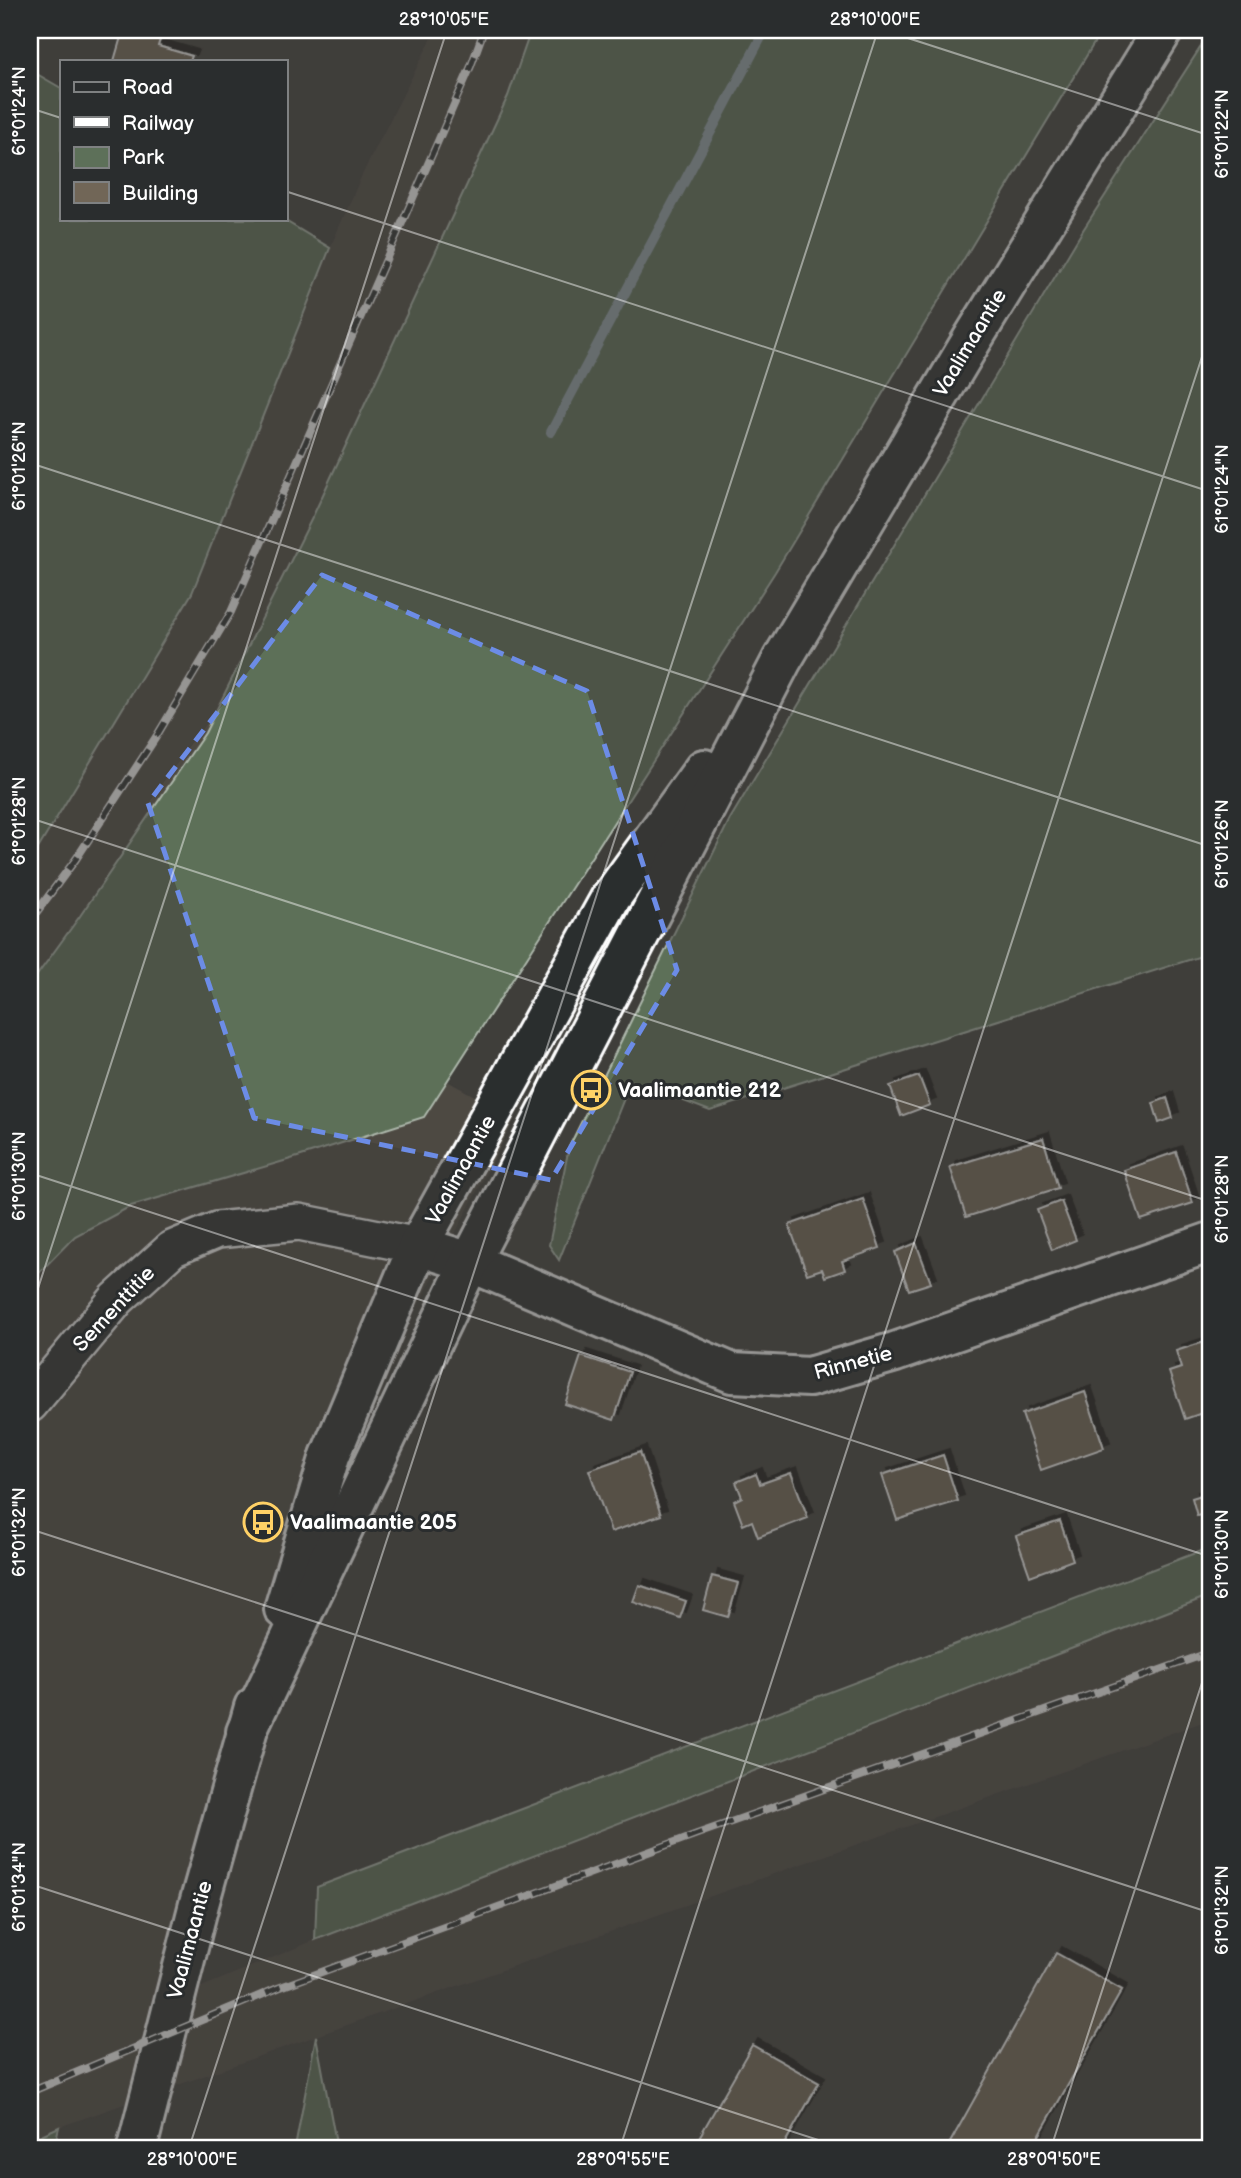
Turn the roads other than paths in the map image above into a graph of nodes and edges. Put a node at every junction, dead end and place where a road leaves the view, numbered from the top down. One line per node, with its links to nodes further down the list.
1 (1163, 30): 2 (main road, Vaalimaantie)
2 (782, 660): 4 (main road, Vaalimaantie); 5 (main road, Vaalimaantie)
3 (1211, 1242): 5 (main road, Rinnetie)
4 (418, 1246): 5 (main road, Rinnetie); 6 (street, Sementtitie); 7 (main road, Vaalimaantie)
5 (471, 1262): 7 (main road, Vaalimaantie)
6 (30, 1404)
7 (246, 1732): 8 (main road, Vaalimaantie)
8 (137, 2148)

